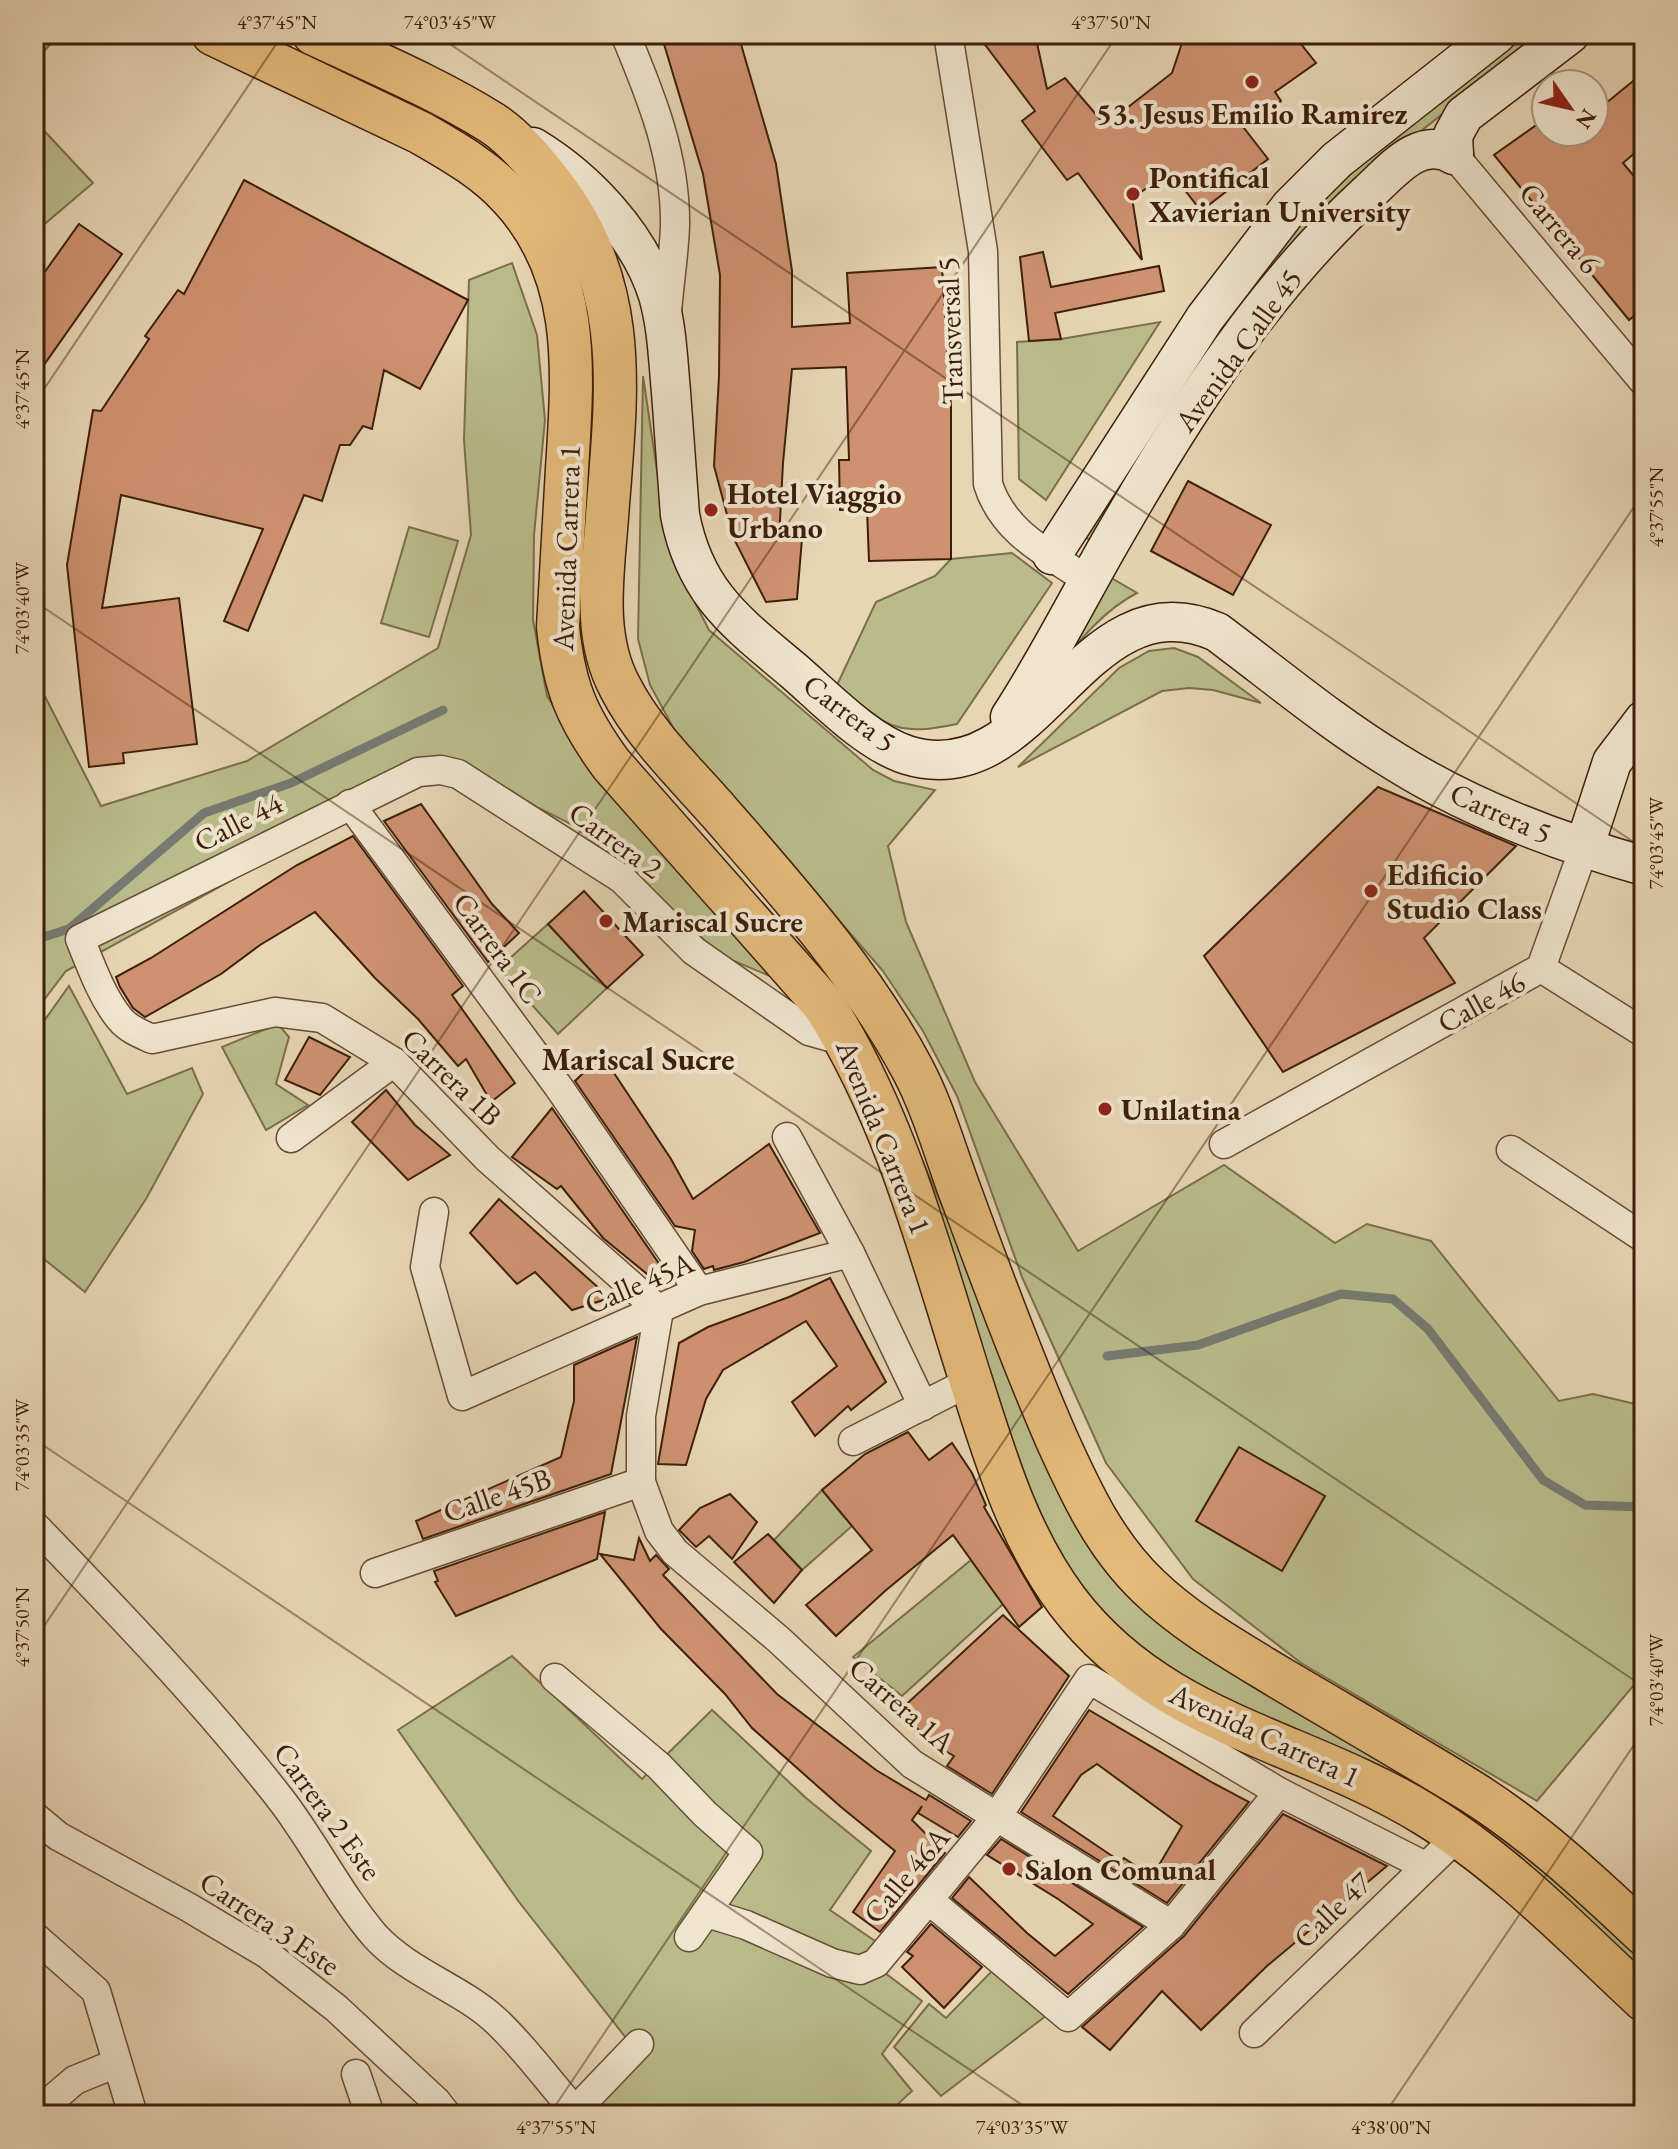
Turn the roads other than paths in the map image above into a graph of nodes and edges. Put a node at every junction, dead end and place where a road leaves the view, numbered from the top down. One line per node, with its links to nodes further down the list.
1 (213, 34): 22 (main road, Avenida Carrera 1)
2 (314, 34): 7 (main road, Avenida Carrera 1)
3 (625, 34): 9 (street)
4 (948, 34): 11 (street, Transversal 5)
5 (1497, 34): 11 (main road, Avenida Calle 45)
6 (1570, 34): 8 (main road)
7 (498, 127): 9 (main road, Carrera 5); 48 (main road, Avenida Carrera 1)
8 (1454, 155): 10 (street, Carrera 6); 12 (main road, Avenida Calle 45)
9 (665, 325): 14 (main road, Carrera 5)
10 (1644, 382)
11 (1052, 555): 12 (street, Transversal 5)
12 (1089, 581): 14 (main road, Avenida Calle 45)
13 (1644, 720): 17 (main road, Calle 46)
14 (973, 754): 17 (main road, Carrera 5)
15 (458, 774): 16 (street, Calle 44); 22 (street, Carrera 2)
16 (350, 804): 19 (street, Calle 44); 31 (street, Carrera 1C)
17 (1584, 848): 18 (main road, Carrera 5); 20 (street, Calle 46)
18 (1644, 866)
19 (91, 967): 23 (street, Carrera 1B)
20 (1541, 968): 21 (street); 26 (street, Calle 46)
21 (1644, 1033)
22 (848, 1042): 33 (main road, Avenida Carrera 1)
23 (394, 1062): 25 (street); 32 (street, Carrera 1B)
24 (787, 1137): 30 (street)
25 (291, 1138)
26 (1224, 1144)
27 (1511, 1150): 29 (street)
28 (434, 1212): 32 (street, Calle 45A)
29 (1644, 1238)
30 (850, 1253): 31 (street, Calle 45A); 34 (street)
31 (699, 1291): 32 (street, Calle 45A)
32 (659, 1310): 36 (street)
33 (971, 1381): 34 (street); 43 (main road, Avenida Carrera 1)
34 (923, 1406): 35 (street)
35 (853, 1441)
36 (641, 1482): 38 (street, Calle 45B); 42 (street, Carrera 1A)
37 (34, 1525): 56 (street, Carrera 2 Este)
38 (375, 1573)
39 (555, 1678): 46 (street)
40 (1279, 1792): 42 (street, Calle 46A); 44 (street); 47 (street)
41 (34, 1816): 60 (street, Carrera 3 Este)
42 (996, 1818): 45 (street, Calle 46A); 47 (street, Carrera 1A)
43 (1458, 1836): 44 (street, Calle 47); 51 (main road, Avenida Carrera 1)
44 (1425, 1866): 52 (street, Calle 47)
45 (930, 1901): 46 (street, Calle 46A); 47 (street)
46 (707, 1913): 50 (street)
47 (1171, 1925)
48 (1644, 1934)
49 (34, 1936): 54 (street)
50 (689, 1937)
51 (1644, 2000)
52 (1254, 2033)
53 (639, 2044): 56 (street)
54 (117, 2063): 57 (street); 58 (street)
55 (356, 2074): 59 (street)
56 (577, 2114)
57 (34, 2115)
58 (133, 2115)
59 (370, 2115)
60 (447, 2115)

